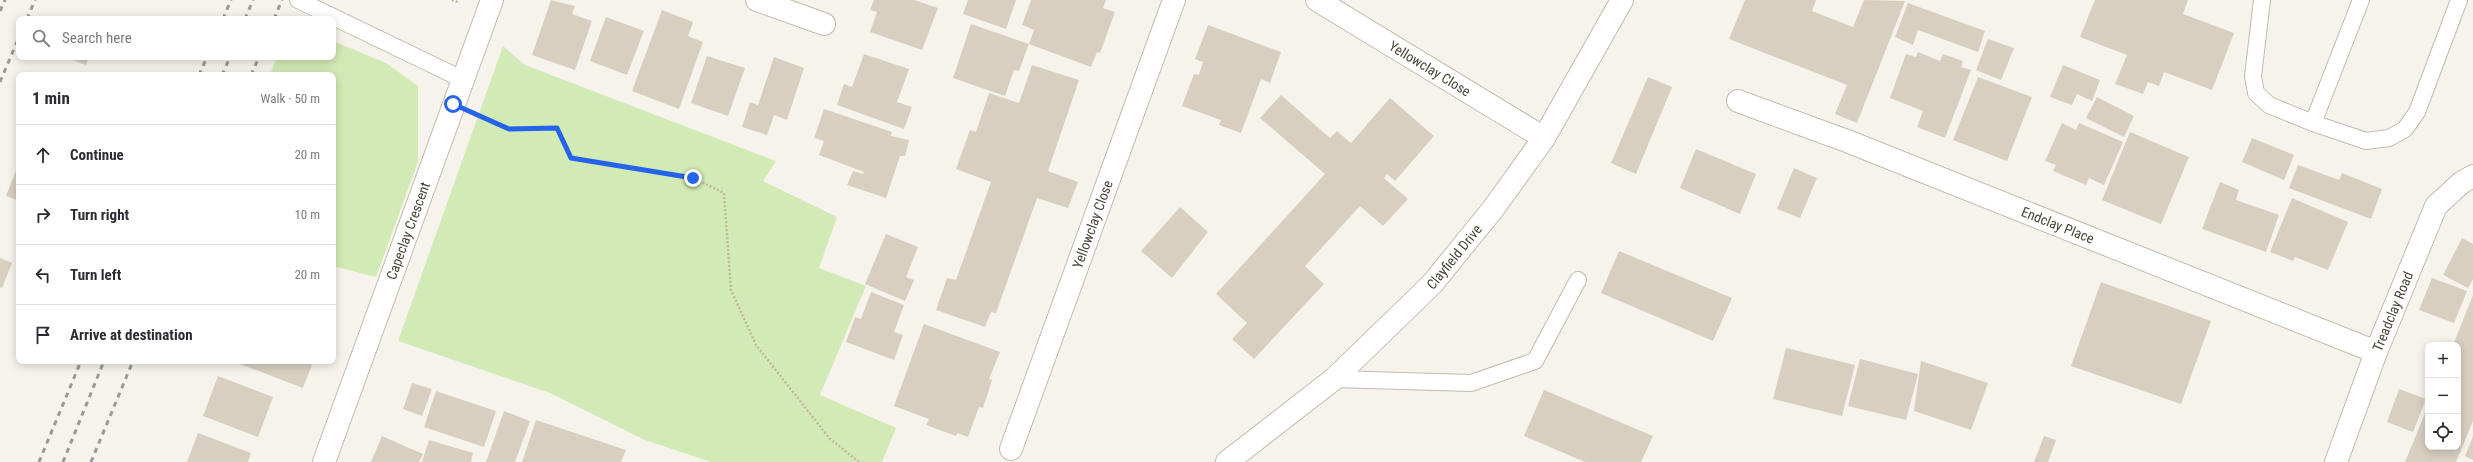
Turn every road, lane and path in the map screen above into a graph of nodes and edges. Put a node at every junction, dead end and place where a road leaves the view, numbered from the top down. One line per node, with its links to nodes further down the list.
1 (298, 0): 10 (lane)
2 (492, 0): 13 (street, Capeclay Crescent)
3 (758, 0): 12 (street)
4 (1174, 0): 22 (street, Yellowclay Close)
5 (1316, 0): 17 (street, Yellowclay Close)
6 (1622, 0): 17 (street, Clayfield Drive)
7 (2262, 0): 16 (lane)
8 (2361, 0): 16 (lane)
9 (2459, 0): 16 (lane)
10 (331, 16)
11 (336, 18): 13 (lane)
12 (824, 24)
13 (462, 79): 15 (street, Capeclay Crescent)
14 (1738, 101): 20 (street, Endclay Place)
15 (453, 104): 23 (street, Capeclay Crescent); 24 (path)
16 (2313, 123)
17 (1544, 138): 21 (street, Clayfield Drive)
18 (2473, 176): 20 (street, Treadclay Road)
19 (1578, 280): 21 (lane)
20 (2376, 352): 26 (street, Treadclay Road)
21 (1334, 379): 25 (street, Clayfield Drive)
22 (1011, 449)
23 (324, 462)
24 (858, 462)
25 (1227, 462)
26 (2336, 462)

